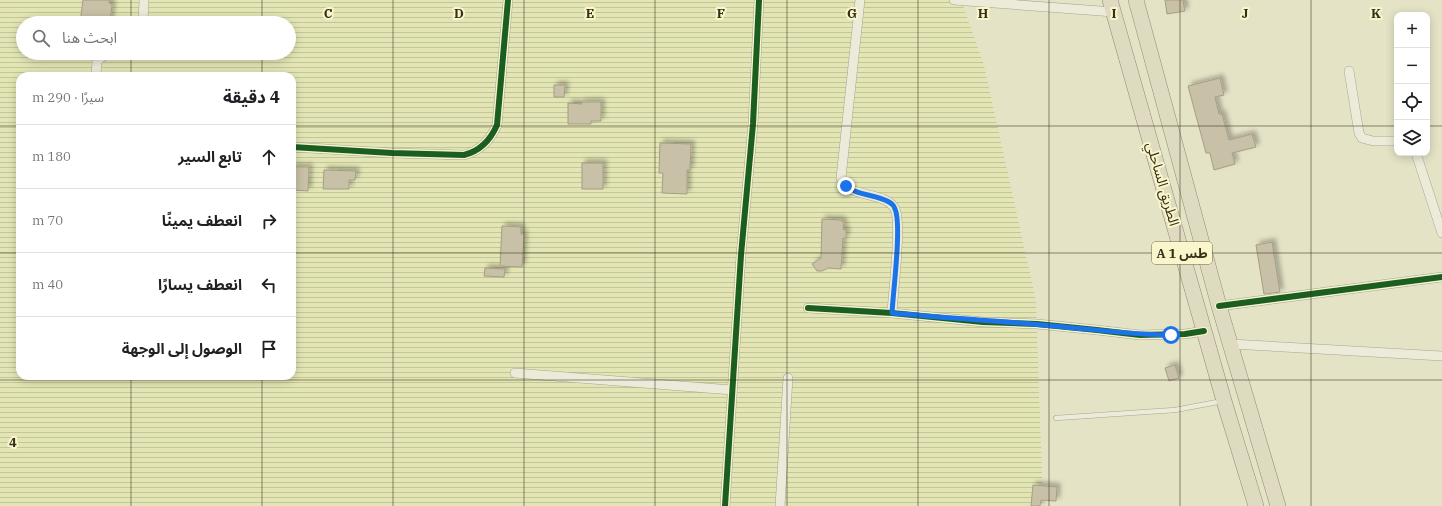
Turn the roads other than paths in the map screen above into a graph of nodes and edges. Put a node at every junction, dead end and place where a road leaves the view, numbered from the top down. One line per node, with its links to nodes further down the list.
1 (144, 0): 8 (street)
2 (508, 0): 13 (street)
3 (759, 0): 25 (street)
4 (860, 0): 19 (street)
5 (954, 0): 7 (street)
6 (1136, 0): 17 (highway, الطريق الساحلي / A 1 طس)
7 (1112, 6): 20 (highway, الطريق الساحلي / A 1 طس)
8 (143, 16)
9 (99, 60): 11 (street)
10 (1349, 71): 12 (street)
11 (96, 72)
12 (1394, 141)
13 (296, 147)
14 (1417, 156): 15 (street)
15 (1442, 233)
16 (1442, 277): 17 (street)
17 (1219, 306): 21 (highway, الطريق الساحلي / A 1 طس)
18 (808, 308): 19 (street)
19 (892, 313): 20 (street)
20 (1204, 331): 26 (highway, الطريق الساحلي / A 1 طس)
21 (1231, 344): 22 (street); 31 (highway, الطريق الساحلي / A 1 طس)
22 (1442, 356)
23 (515, 372): 25 (street)
24 (788, 378): 29 (street)
25 (732, 390): 28 (street)
26 (1224, 401): 27 (lane); 30 (highway, الطريق الساحلي / A 1 طس)
27 (1056, 418)
28 (725, 506)
29 (780, 506)
30 (1256, 506)
31 (1278, 506)

